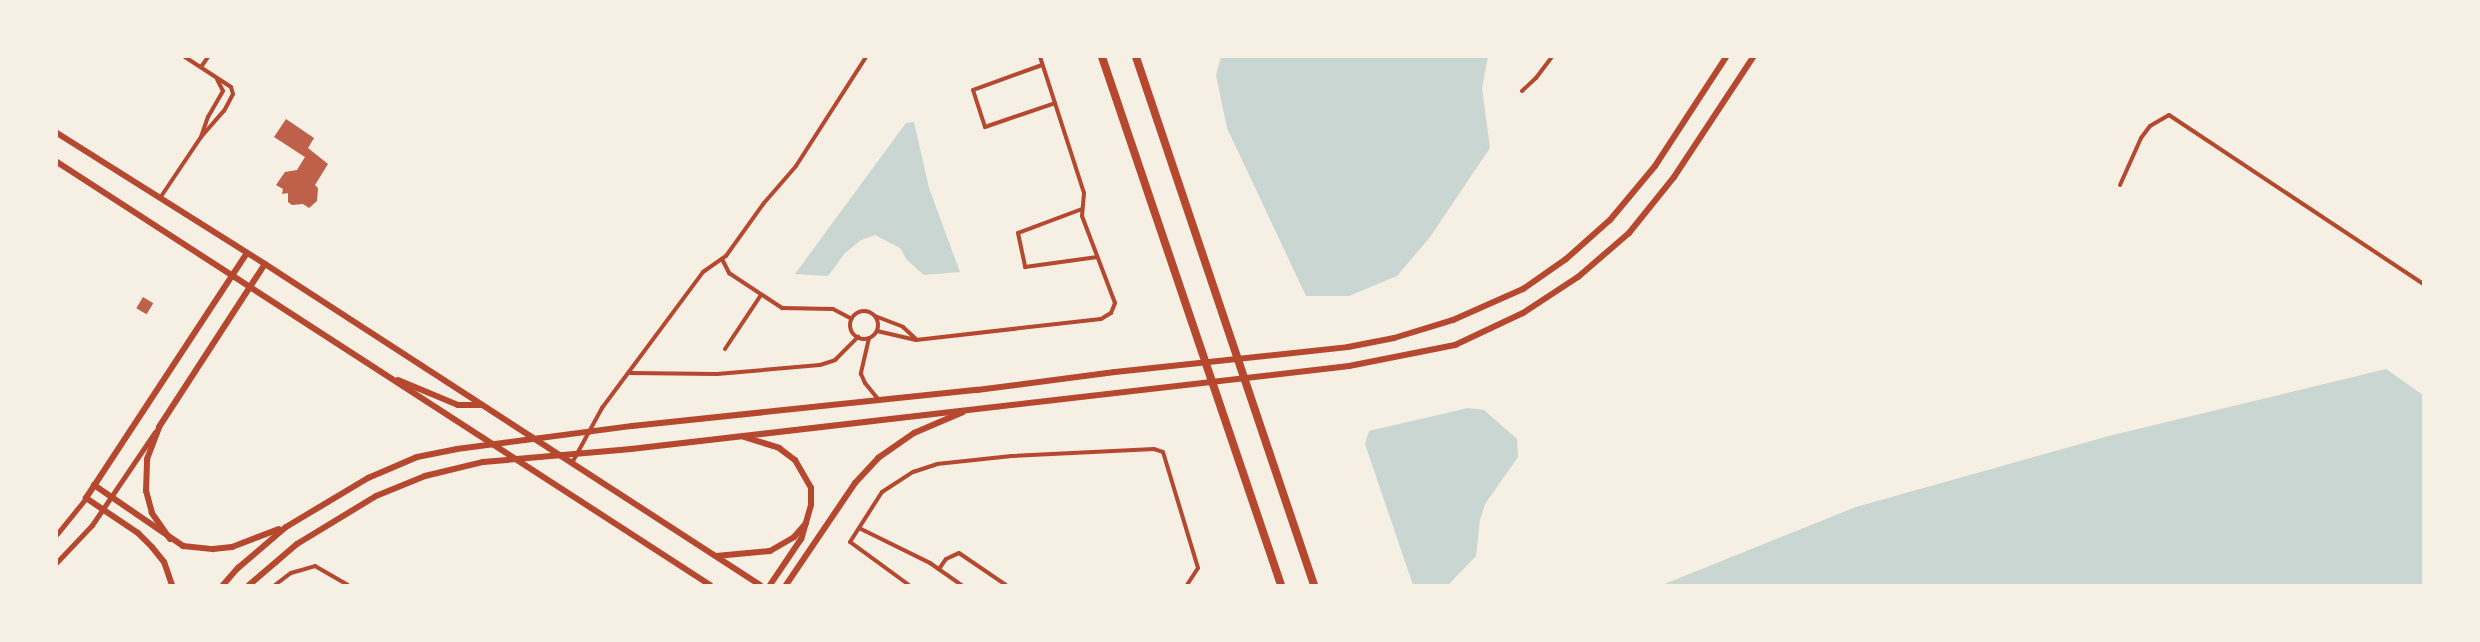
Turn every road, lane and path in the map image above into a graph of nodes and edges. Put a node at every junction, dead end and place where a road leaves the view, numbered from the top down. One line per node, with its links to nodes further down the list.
1 (185, 57): 11 (street)
2 (208, 57): 11 (street)
3 (866, 57): 23 (street)
4 (1040, 57): 10 (street)
5 (1102, 57): 69 (highway)
6 (1136, 57): 70 (highway)
7 (1552, 57): 13 (street)
8 (1726, 57): 38 (main road)
9 (1753, 57): 40 (main road)
10 (1042, 65): 14 (street); 14 (street)
11 (201, 67): 12 (street)
12 (217, 78): 16 (street); 16 (street)
13 (1522, 91)
14 (1055, 103): 20 (street)
15 (57, 133): 19 (main road)
16 (201, 137): 19 (street)
17 (57, 162): 25 (main road)
18 (2120, 185): 26 (street)
19 (160, 198): 21 (main road)
20 (1082, 209): 22 (street); 22 (street)
21 (247, 253): 24 (main road); 25 (main road)
22 (1097, 257): 34 (street)
23 (722, 259): 28 (street); 36 (street)
24 (265, 264): 27 (main road); 39 (main road)
25 (232, 275): 27 (main road); 44 (main road)
26 (2423, 284)
27 (249, 286): 37 (main road); 41 (main road)
28 (761, 295): 30 (street); 35 (street)
29 (875, 316): 30 (street); 31 (street); 34 (street)
30 (852, 319): 32 (street)
31 (877, 331): 33 (street); 34 (street)
32 (858, 337): 33 (street); 36 (street)
33 (869, 338): 38 (street)
34 (916, 340)
35 (724, 348)
36 (630, 373): 43 (street)
37 (383, 374): 39 (main road); 61 (main road)
38 (879, 400): 49 (main road)
39 (481, 405): 43 (main road)
40 (970, 410): 42 (main road); 64 (main road)
41 (159, 427): 45 (street); 52 (main road)
42 (740, 436): 48 (main road); 58 (main road)
43 (572, 464): 53 (main road)
44 (94, 485): 45 (main road); 46 (main road)
45 (112, 496): 47 (street); 52 (main road)
46 (86, 498): 47 (main road); 51 (street)
47 (102, 510): 54 (street); 56 (main road)
48 (808, 520): 53 (main road); 63 (main road)
49 (286, 527): 52 (main road); 57 (main road)
50 (859, 528): 55 (street); 65 (street); 68 (street)
51 (57, 534)
52 (170, 538)
53 (716, 556): 62 (main road)
54 (57, 562)
55 (939, 569): 66 (street); 67 (street)
56 (172, 585)
57 (223, 585)
58 (249, 585)
59 (274, 585): 60 (street)
60 (348, 585)
61 (710, 585)
62 (760, 585)
63 (770, 585)
64 (786, 585)
65 (909, 585)
66 (962, 585)
67 (1006, 585)
68 (1187, 585)
69 (1281, 585)
70 (1314, 585)

